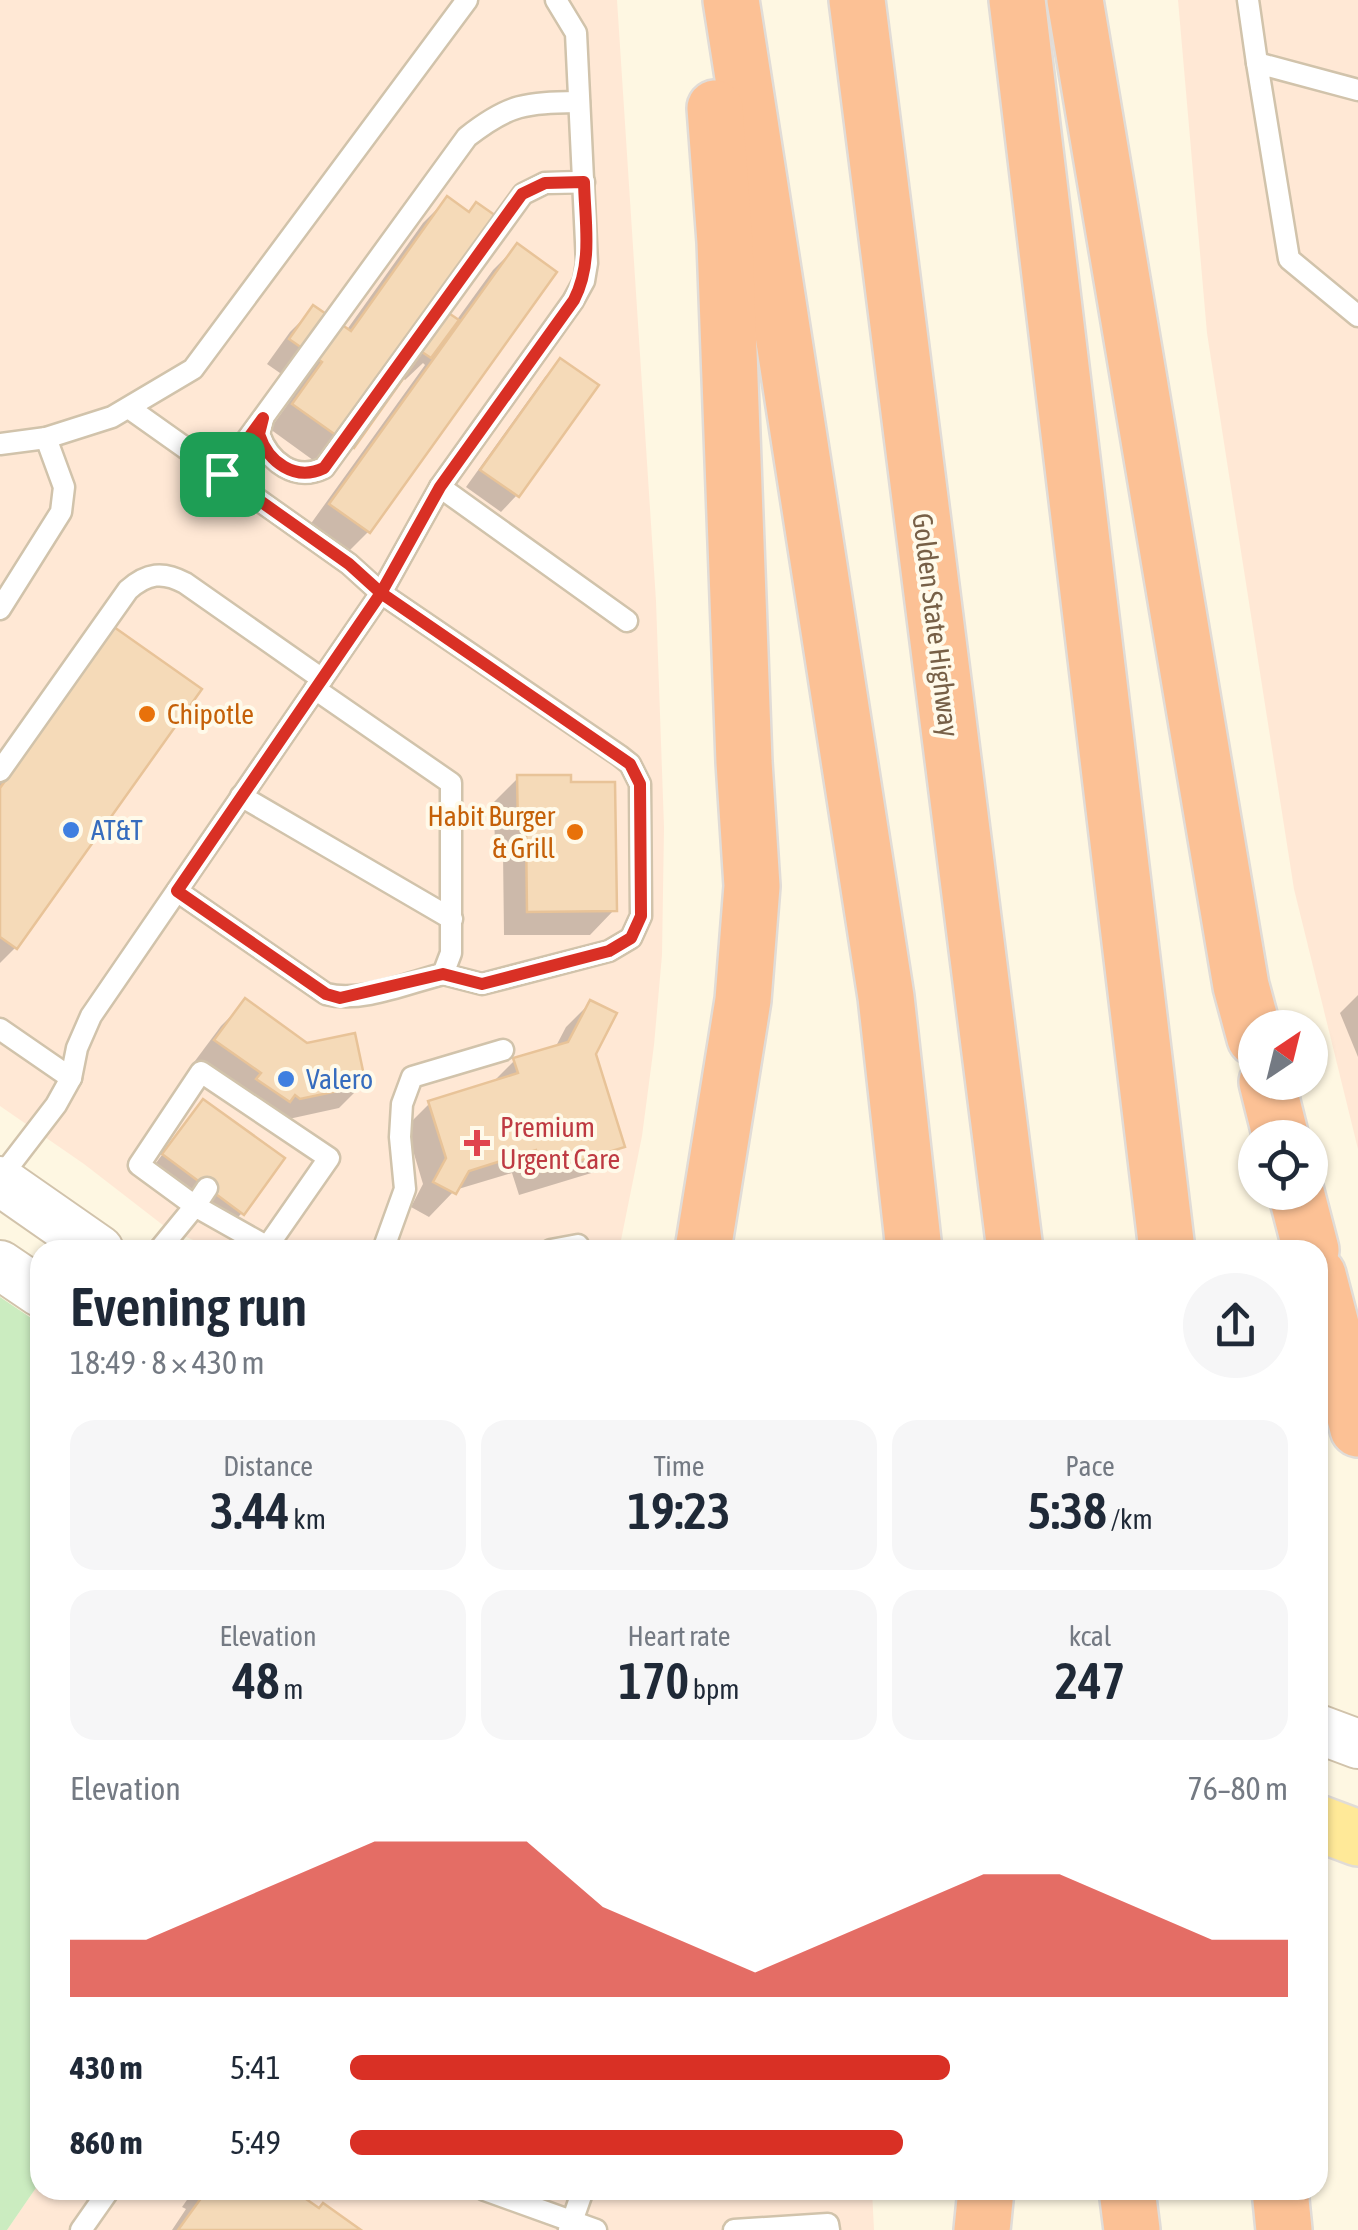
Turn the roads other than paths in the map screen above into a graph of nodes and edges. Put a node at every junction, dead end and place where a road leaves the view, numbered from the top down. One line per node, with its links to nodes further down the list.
1 (468, 0): 14 (lane)
2 (556, 0): 11 (lane)
3 (706, 0): 43 (highway)
4 (731, 0): 44 (highway)
5 (857, 0): 45 (highway, Golden State Highway)
6 (1017, 0): 46 (highway)
7 (1075, 0): 29 (highway)
8 (1248, 0): 9 (lane)
9 (1256, 63): 10 (lane); 13 (lane)
10 (1358, 90)
11 (580, 102): 12 (lane); 15 (lane)
12 (584, 182): 15 (lane); 19 (lane)
13 (1358, 316)
14 (129, 408): 16 (lane); 18 (lane)
15 (263, 418): 18 (lane)
16 (46, 438): 17 (lane); 21 (lane)
17 (0, 444)
18 (222, 474): 20 (lane)
19 (440, 487): 20 (lane); 22 (lane)
20 (381, 593): 23 (lane); 28 (lane)
21 (4, 596)
22 (626, 621)
23 (318, 684): 24 (lane); 25 (lane); 27 (lane)
24 (0, 771)
25 (242, 796): 26 (lane); 27 (lane)
26 (177, 891): 28 (lane); 32 (lane)
27 (452, 919): 28 (lane)
28 (443, 974)
29 (1249, 1010)
30 (0, 1029): 32 (lane)
31 (503, 1050): 42 (lane)
32 (70, 1078): 35 (lane)
33 (260, 1112): 34 (lane); 36 (lane); 41 (lane)
34 (247, 1132)
35 (0, 1180): 38 (street)
36 (201, 1197): 39 (lane); 40 (lane)
37 (1301, 1210): 47 (highway)
38 (85, 1240)
39 (167, 1240)
40 (258, 1240)
41 (276, 1240)
42 (387, 1240)
43 (705, 1240)
44 (913, 1240)
45 (1015, 1240)
46 (1166, 1240)
47 (1308, 1240)
48 (0, 1265): 49 (street)
49 (30, 1285)
50 (1328, 1314): 51 (highway)
51 (1358, 1429)
52 (1328, 1733): 53 (street)
53 (1358, 1744)
54 (1328, 1827): 55 (main road)
55 (1358, 1838)
56 (103, 2200): 63 (lane)
57 (507, 2200): 62 (lane)
58 (579, 2200): 62 (lane)
59 (985, 2200): 67 (highway)
60 (1128, 2200): 68 (highway)
61 (1281, 2200): 69 (highway)
62 (570, 2227): 64 (lane)
63 (81, 2230)
64 (596, 2230)
65 (734, 2230): 66 (lane)
66 (829, 2230)
67 (982, 2230)
68 (1132, 2230)
69 (1284, 2230)

